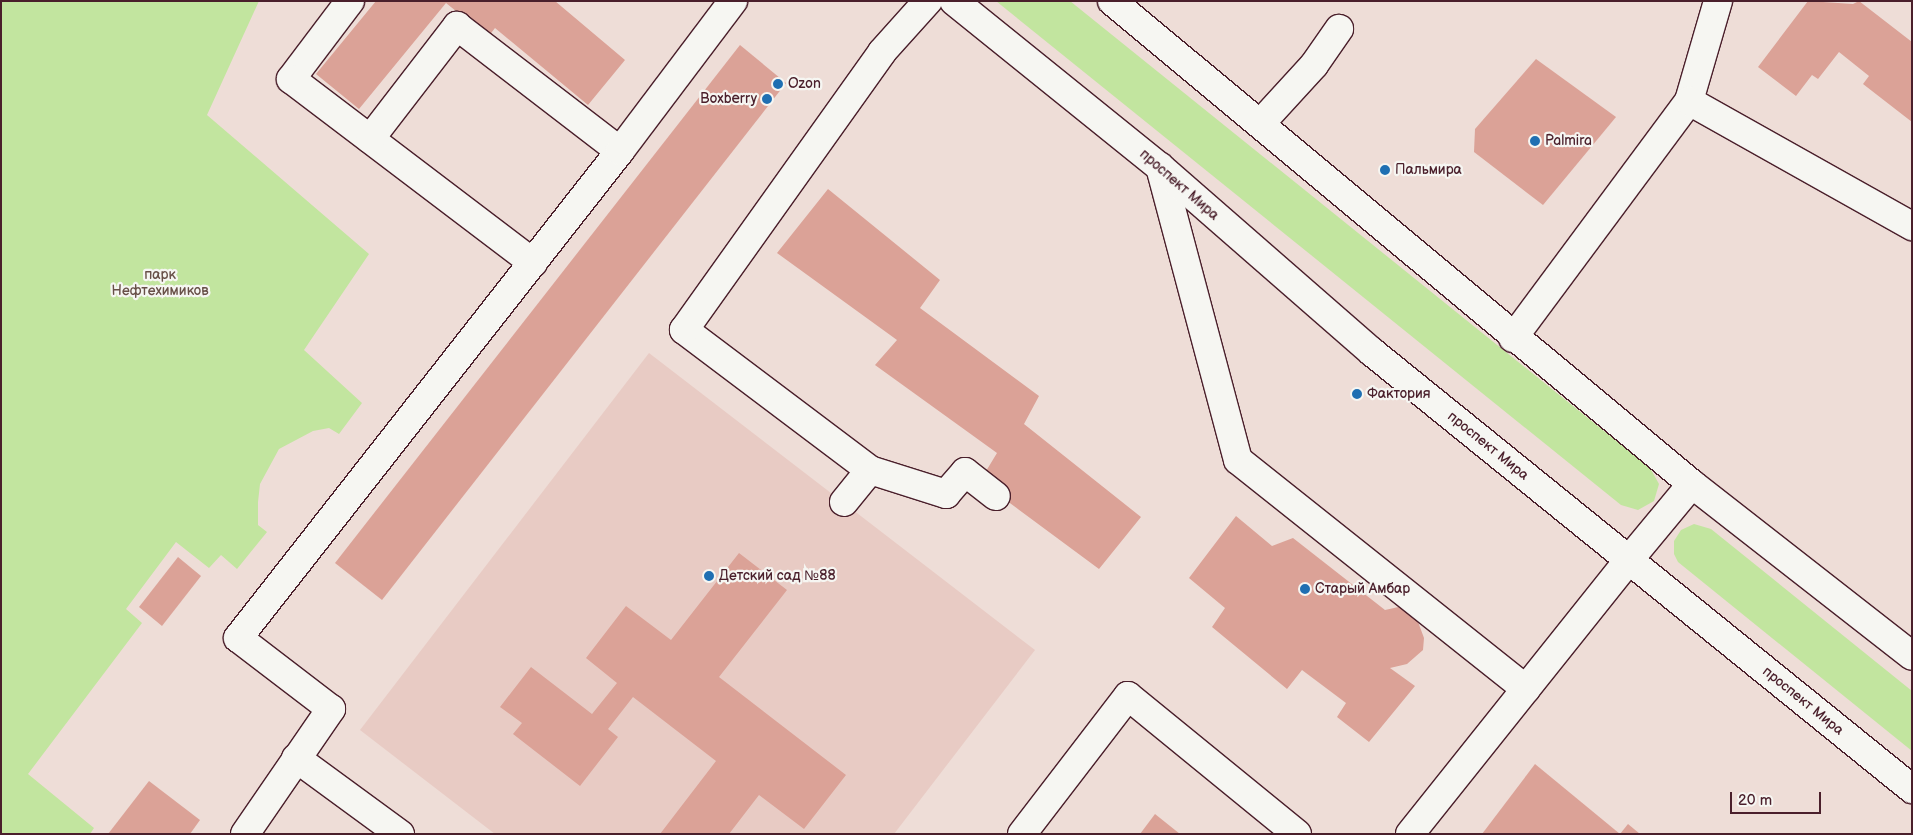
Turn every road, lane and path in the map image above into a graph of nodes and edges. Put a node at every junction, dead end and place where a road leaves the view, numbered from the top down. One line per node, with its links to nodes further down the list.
1 (350, 1): 10 (main road)
2 (733, 1): 11 (main road)
3 (928, 1): 16 (main road)
4 (954, 1): 12 (main road, проспект Мира)
5 (1112, 1): 9 (main road)
6 (1718, 1): 8 (main road)
7 (1339, 28): 9 (main road)
8 (1689, 102): 13 (main road); 15 (main road)
9 (1260, 124): 15 (main road)
10 (370, 139): 11 (main road); 14 (main road)
11 (620, 151): 14 (main road)
12 (1160, 168): 20 (main road, проспект Мира); 22 (main road)
13 (1912, 226)
14 (533, 263): 23 (main road)
15 (1514, 338): 17 (main road)
16 (870, 470): 18 (main road); 19 (main road)
17 (1692, 484): 20 (main road); 21 (main road)
18 (996, 496)
19 (844, 502)
20 (1628, 561): 22 (main road); 24 (main road, проспект Мира)
21 (1912, 656)
22 (1526, 689): 29 (main road)
23 (296, 758): 25 (main road); 26 (main road)
24 (1912, 789)
25 (245, 834)
26 (400, 834)
27 (1022, 834): 28 (main road)
28 (1297, 834)
29 (1410, 834)

